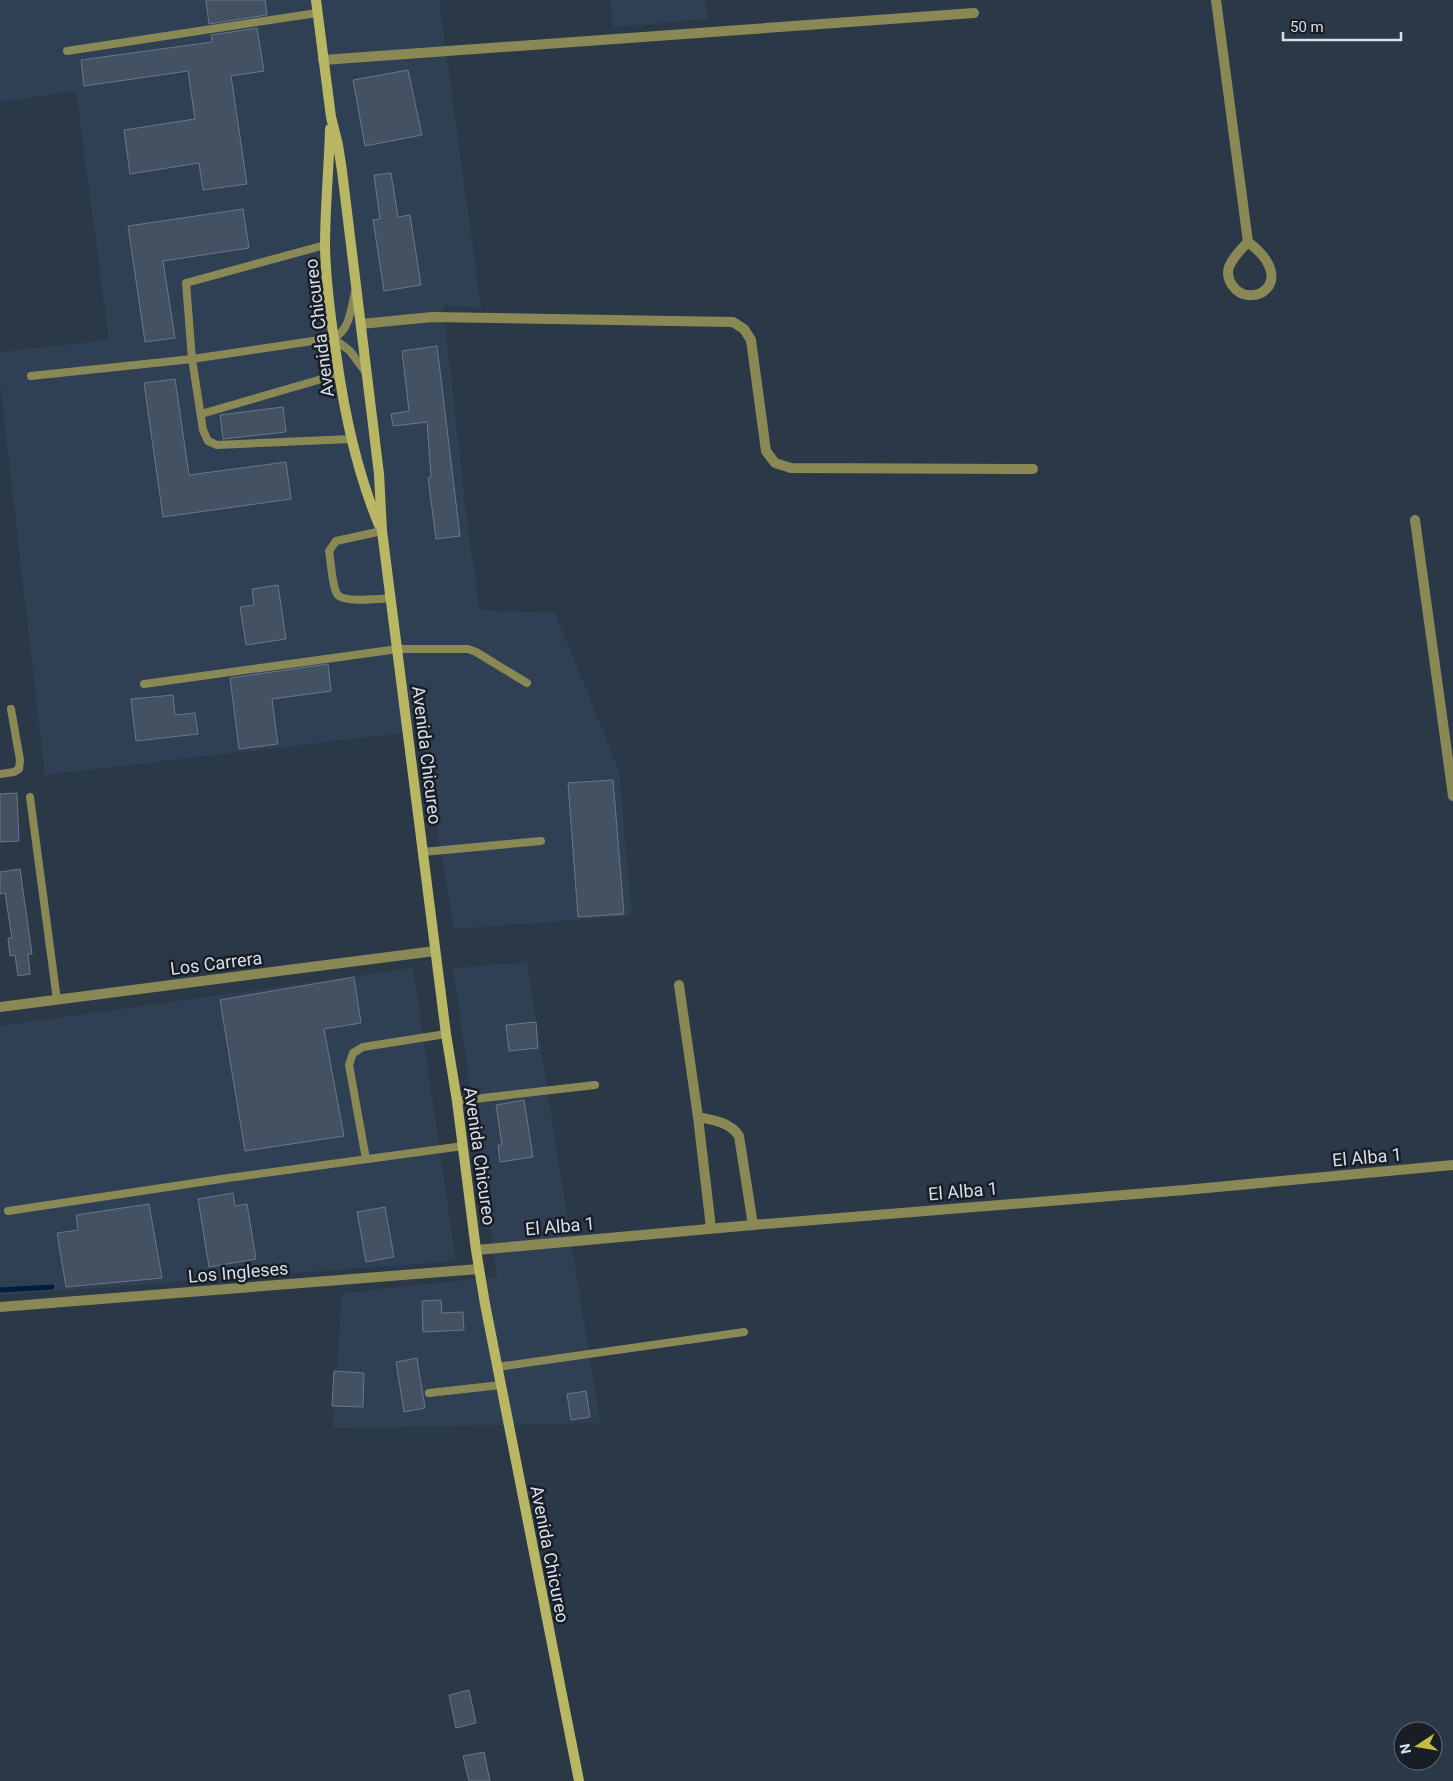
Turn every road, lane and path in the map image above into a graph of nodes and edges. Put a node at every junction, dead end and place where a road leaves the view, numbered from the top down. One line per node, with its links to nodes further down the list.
1 (316, 0): 3 (main road, Avenida Chicureo)
2 (1216, 0): 8 (street)
3 (317, 13): 5 (lane); 6 (main road, Avenida Chicureo)
4 (974, 13): 6 (street)
5 (67, 51)
6 (323, 60): 7 (main road, Avenida Chicureo)
7 (331, 116): 9 (main road, Avenida Chicureo); 10 (main road, Avenida Chicureo)
8 (1248, 242): 8 (street)
9 (325, 246): 12 (main road, Avenida Chicureo); 13 (lane)
10 (356, 288): 11 (main road, Avenida Chicureo); 12 (lane)
11 (361, 324): 14 (main road, Avenida Chicureo); 19 (street)
12 (333, 338): 13 (lane); 14 (lane); 15 (main road, Avenida Chicureo)
13 (192, 359): 16 (lane); 17 (lane)
14 (366, 371): 21 (main road, Avenida Chicureo)
15 (339, 374): 17 (lane); 18 (main road, Avenida Chicureo)
16 (31, 376)
17 (200, 414): 18 (lane)
18 (351, 439): 21 (main road, Avenida Chicureo)
19 (1033, 468)
20 (1415, 520): 28 (street)
21 (382, 531): 22 (main road, Avenida Chicureo); 22 (lane)
22 (391, 598): 23 (main road, Avenida Chicureo)
23 (398, 649): 24 (lane); 25 (lane); 31 (main road, Avenida Chicureo)
24 (528, 683)
25 (144, 684)
26 (11, 709): 27 (lane)
27 (0, 774)
28 (1453, 796)
29 (30, 797): 34 (lane)
30 (541, 841): 31 (lane)
31 (423, 852): 32 (main road, Avenida Chicureo)
32 (435, 951): 34 (street, Los Carrera); 36 (main road, Avenida Chicureo)
33 (679, 985): 39 (street)
34 (57, 1000): 35 (street, Los Carrera)
35 (0, 1007)
36 (446, 1034): 38 (main road, Avenida Chicureo); 41 (lane)
37 (595, 1085): 38 (lane)
38 (457, 1101): 40 (main road, Avenida Chicureo)
39 (698, 1117): 44 (street); 45 (street)
40 (463, 1146): 41 (lane); 46 (main road, Avenida Chicureo)
41 (366, 1159): 43 (lane)
42 (1453, 1165): 44 (street, El Alba 1)
43 (8, 1211)
44 (753, 1225): 45 (street, El Alba 1)
45 (711, 1228): 46 (street, El Alba 1)
46 (476, 1250): 47 (main road, Avenida Chicureo)
47 (479, 1269): 48 (street, Los Ingleses); 50 (main road, Avenida Chicureo)
48 (0, 1307)
49 (744, 1332): 50 (lane)
50 (497, 1368): 51 (main road, Avenida Chicureo)
51 (501, 1385): 52 (lane); 53 (main road, Avenida Chicureo)
52 (429, 1393)
53 (579, 1781)

